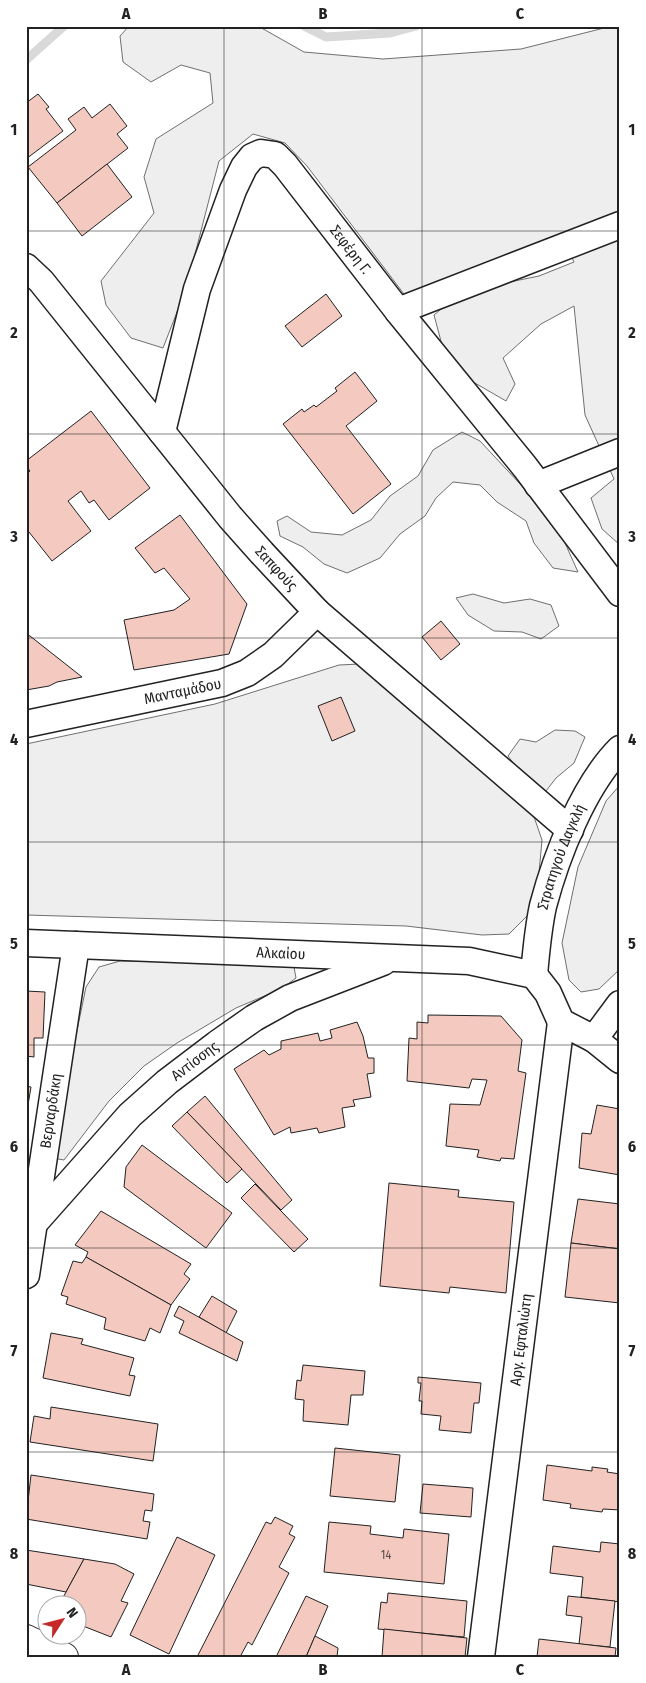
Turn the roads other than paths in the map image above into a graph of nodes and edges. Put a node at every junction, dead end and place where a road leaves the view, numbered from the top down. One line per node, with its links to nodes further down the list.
1 (620, 225): 3 (street)
2 (26, 267): 4 (street, Σαπφούς)
3 (398, 311): 4 (street, Σεφέρη Γ.); 6 (street, Σεφέρη Γ.)
4 (162, 432): 8 (street, Σαπφούς)
5 (620, 452): 6 (street)
6 (538, 485): 7 (street, Σεφέρη Γ.)
7 (620, 593)
8 (316, 612): 9 (street, Μανταμάδου); 11 (street, Σαπφούς)
9 (26, 724)
10 (620, 749): 11 (street, Στρατηγού Δαγκλή)
11 (570, 830): 15 (street, Στρατηγού Δαγκλή)
12 (26, 943): 13 (street, Αλκαίου)
13 (76, 945): 14 (street, Αλκαίου); 20 (street, Βερναρδάκη)
14 (393, 958): 15 (street, Αλκαίου); 20 (street, Αντίσσης)
15 (534, 975): 17 (street)
16 (620, 1004): 18 (street)
17 (560, 1022): 18 (street); 24 (street, Αργ. Εφταλιώτη)
18 (594, 1038): 19 (street)
19 (620, 1060)
20 (36, 1220): 21 (street, Βερναρδάκη)
21 (26, 1276)
22 (26, 1639): 23 (street)
23 (64, 1657)
24 (481, 1657)

